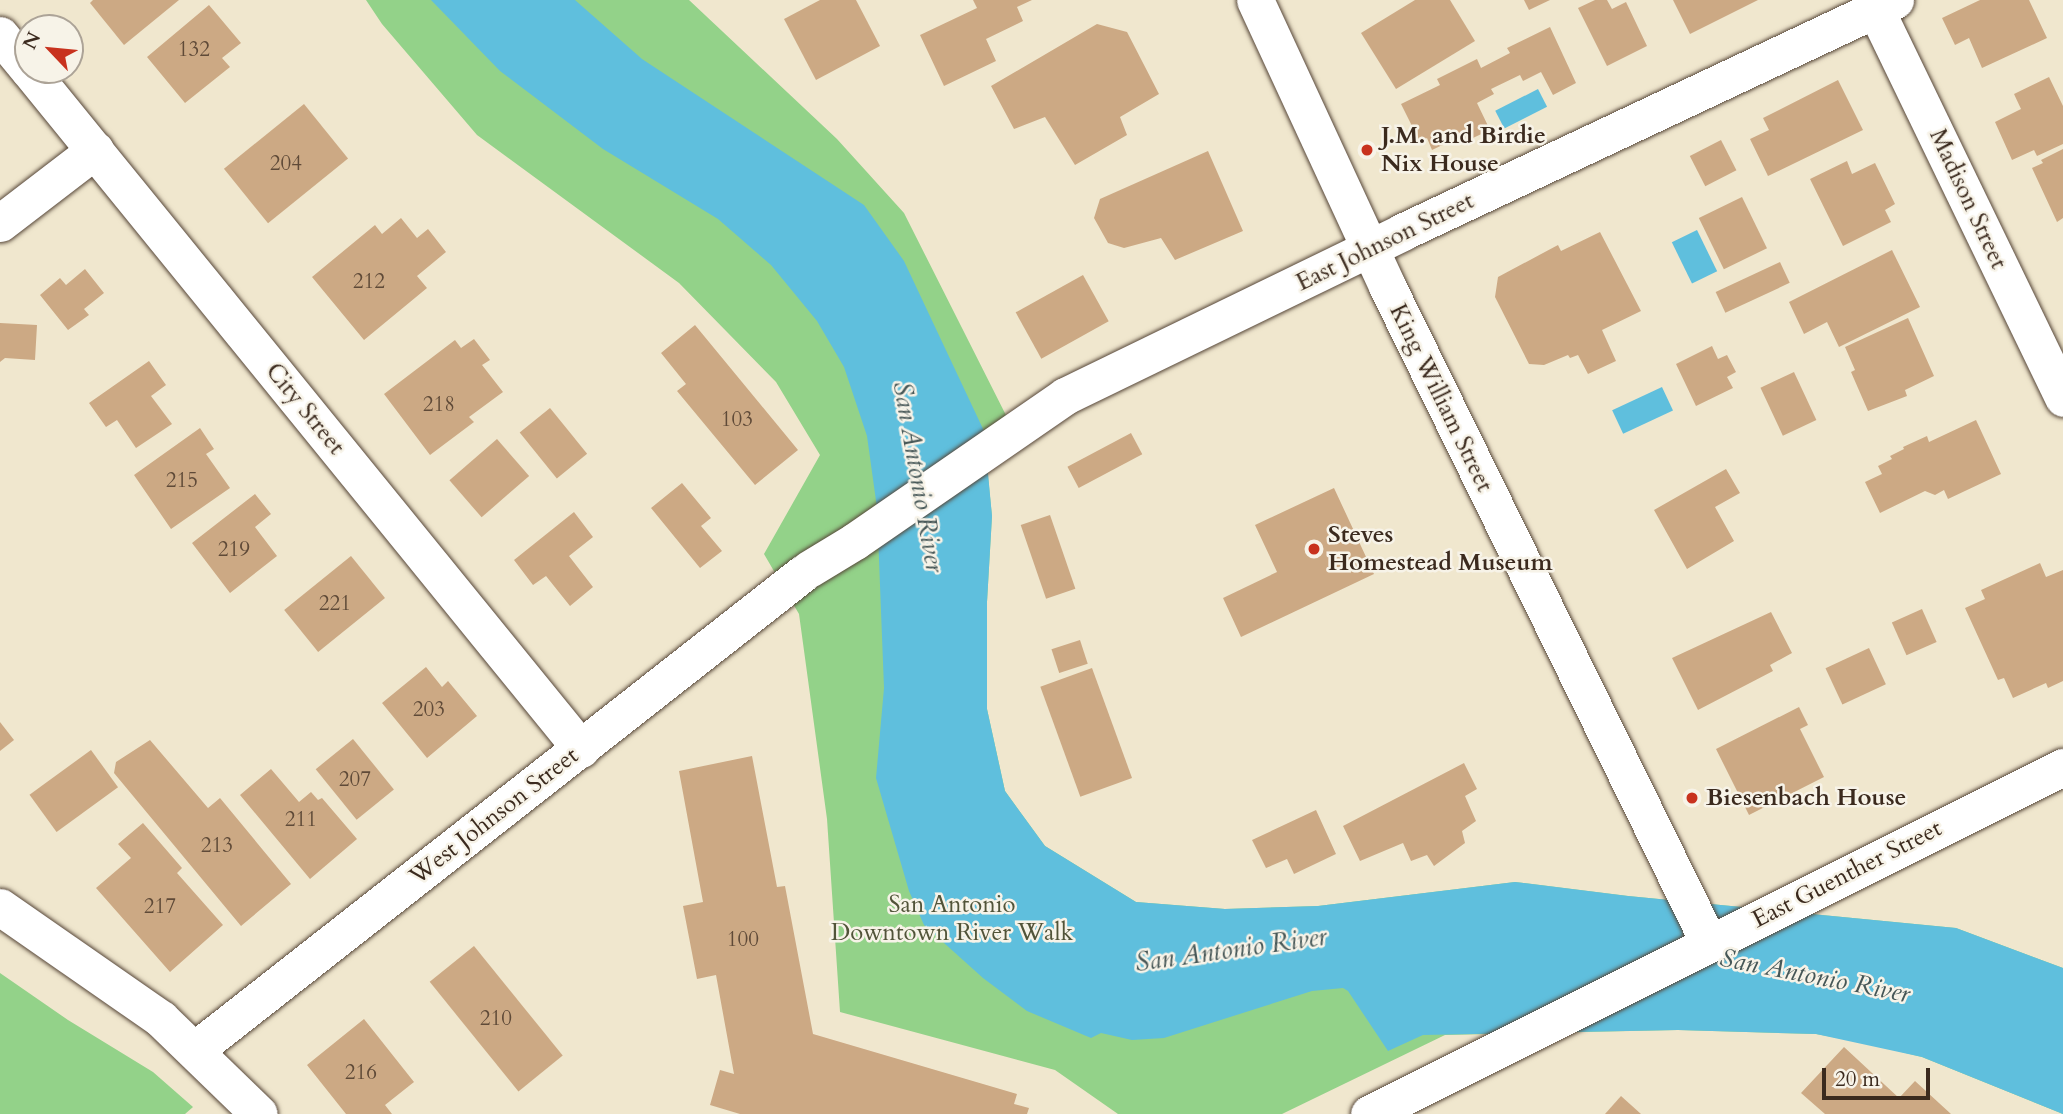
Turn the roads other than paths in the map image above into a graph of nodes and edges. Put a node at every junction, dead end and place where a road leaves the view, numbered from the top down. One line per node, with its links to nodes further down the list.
1 (1255, 0): 8 (street, King William Street)
2 (1881, 4): 8 (street, East Johnson Street); 9 (street, Madison Street)
3 (0, 35): 4 (street, City Street)
4 (14, 52)
5 (40, 84): 6 (street, City Street)
6 (95, 150): 7 (street); 11 (street, City Street)
7 (0, 223)
8 (1370, 248): 10 (street, East Johnson Street); 14 (street, King William Street)
9 (2063, 398)
10 (855, 541): 11 (street, West Johnson Street)
11 (581, 749): 15 (street, West Johnson Street)
12 (2063, 767): 14 (street, East Guenther Street)
13 (0, 907): 15 (street)
14 (1709, 943): 17 (street, East Guenther Street)
15 (196, 1049): 16 (street)
16 (259, 1114)
17 (1369, 1114)

